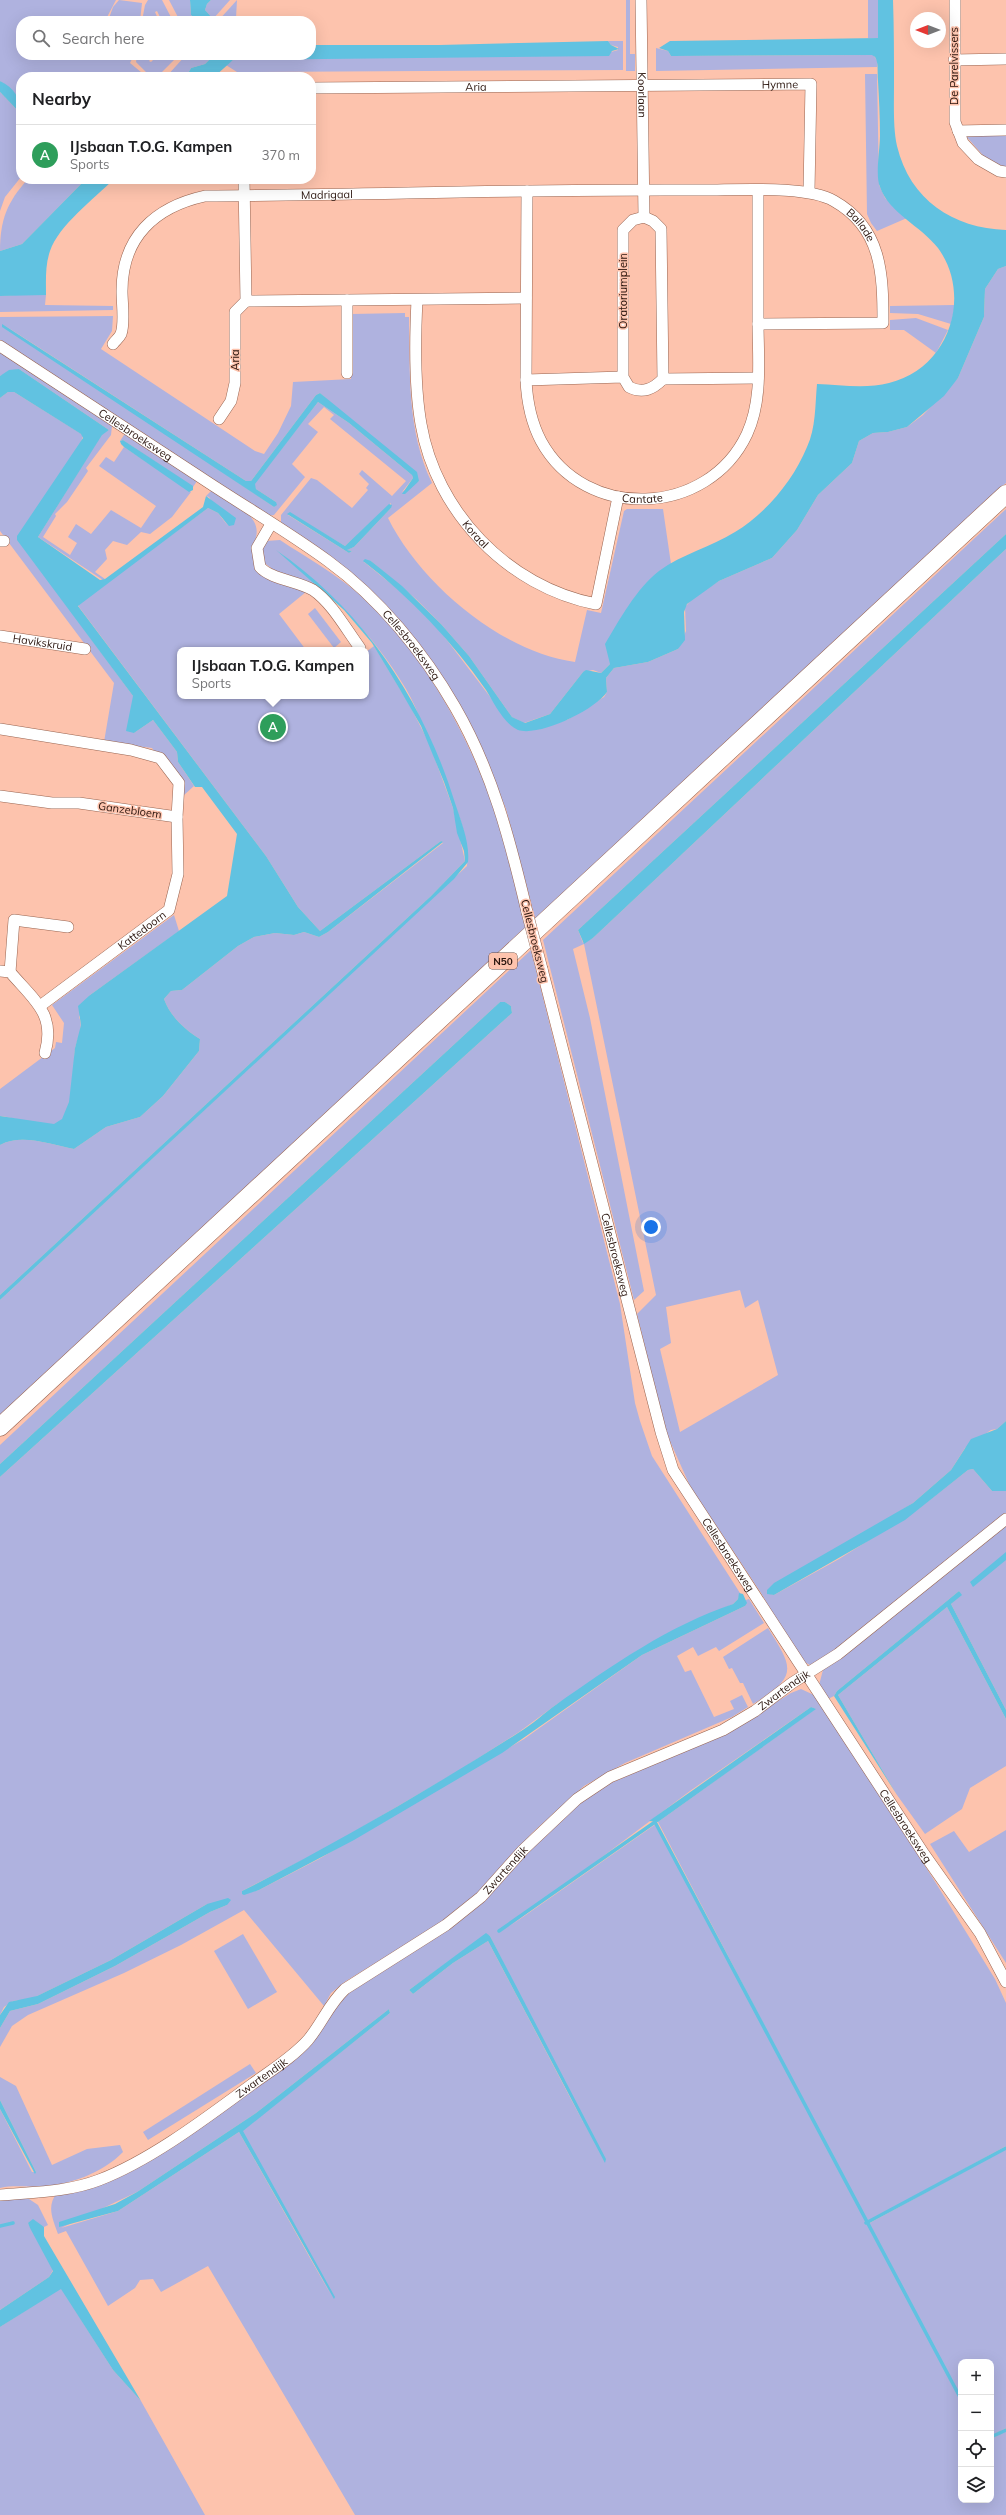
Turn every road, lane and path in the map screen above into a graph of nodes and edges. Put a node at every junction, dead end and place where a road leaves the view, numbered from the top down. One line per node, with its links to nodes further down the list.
1 (641, 0): 5 (street, Koorlaan)
2 (954, 0): 4 (street, De Parelvissers)
3 (1006, 59): 4 (street)
4 (954, 60): 8 (street, De Parelvissers)
5 (642, 85): 6 (street, Aria); 11 (street, Koorlaan); 13 (street, Hymne)
6 (316, 88)
7 (1006, 130): 8 (street)
8 (958, 131): 9 (street, De Parelvissers)
9 (1006, 172)
10 (244, 184): 15 (street)
11 (643, 190): 12 (street, Ballade); 14 (street, Madrigaal); 16 (street)
12 (758, 191): 13 (street, Ballade); 21 (street, Cantate)
13 (809, 191): 21 (street, Ballade)
14 (527, 192): 15 (street, Madrigaal); 17 (street, Cantate)
15 (244, 195): 20 (street); 22 (street, Madrigaal)
16 (644, 217): 25 (street, Oratoriumplein); 27 (street)
17 (526, 298): 19 (street); 28 (street, Cantate)
18 (347, 300): 19 (street); 20 (street); 24 (street)
19 (417, 300): 31 (street, Koraal)
20 (246, 301): 29 (street, Aria)
21 (758, 324): 26 (street, Cantate)
22 (113, 344)
23 (0, 346): 33 (street, Cellesbroeksweg)
24 (347, 373)
25 (623, 378): 27 (street); 28 (street)
26 (758, 378): 27 (street); 31 (street, Cantate)
27 (663, 379)
28 (526, 380): 31 (street, Cantate)
29 (219, 419)
30 (1006, 494): 44 (highway, N50)
31 (618, 497)
32 (1006, 503): 45 (highway, N50)
33 (271, 524): 35 (street); 47 (street, Cellesbroeksweg, bridge)
34 (0, 636): 36 (street, Havikskruid)
35 (359, 647)
36 (86, 649)
37 (0, 729): 39 (street, Ganzebloem)
38 (0, 796): 39 (street, Ganzebloem)
39 (177, 817): 42 (street, Kattedoorn)
40 (68, 927): 41 (street)
41 (5, 972): 42 (street)
42 (40, 1006): 43 (street)
43 (45, 1053)
44 (0, 1427)
45 (0, 1436)
46 (1006, 1519): 47 (street, Zwartendijk)
47 (807, 1674): 48 (street, Cellesbroeksweg); 49 (street, Zwartendijk)
48 (1006, 1982)
49 (0, 2194)

